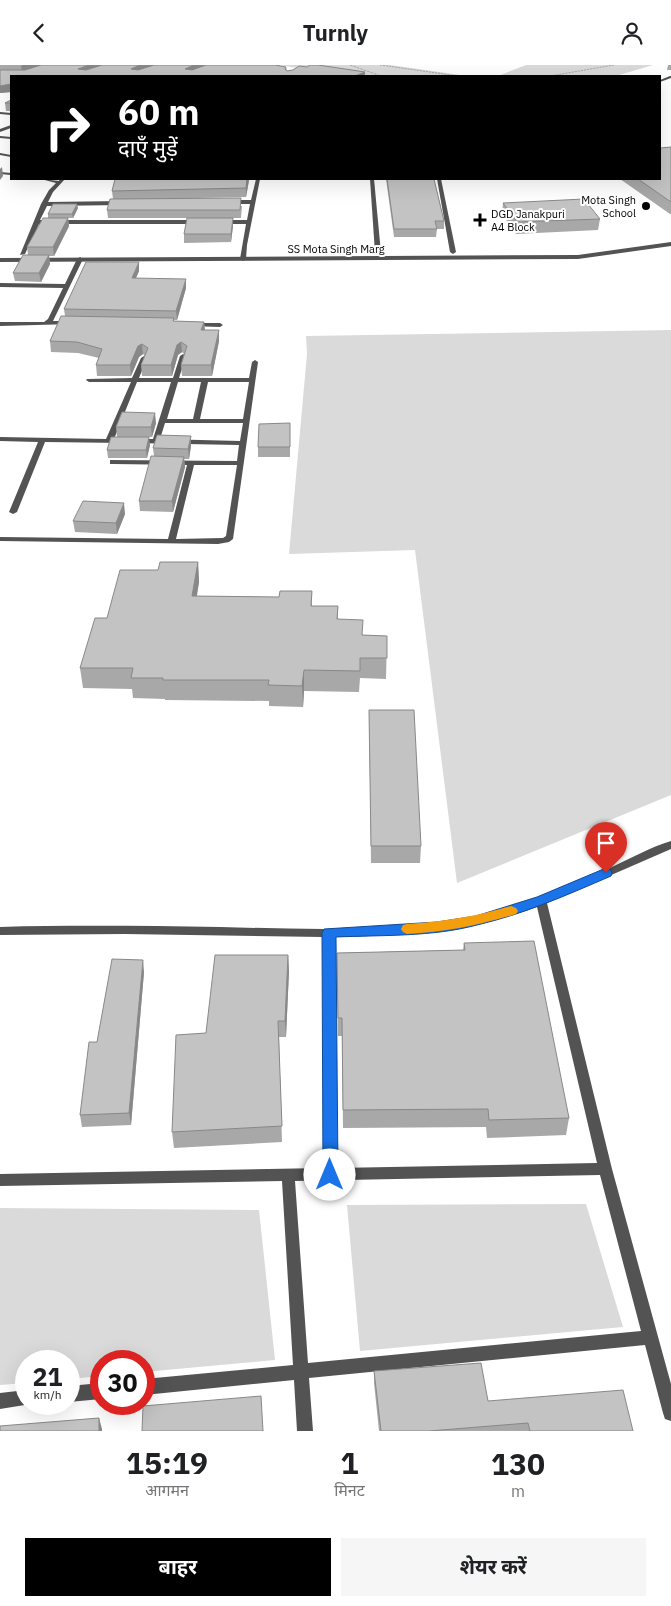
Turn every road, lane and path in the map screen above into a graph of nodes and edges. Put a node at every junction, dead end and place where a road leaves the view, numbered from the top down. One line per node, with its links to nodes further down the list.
1 (350, 65): 4 (path)
2 (380, 65): 5 (path)
3 (614, 65): 6 (path)
4 (378, 75)
5 (451, 75)
6 (556, 75)
7 (60, 180): 14 (street)
8 (258, 180): 12 (street)
9 (372, 180): 19 (street)
10 (439, 180): 20 (street)
11 (223, 202): 12 (street)
12 (253, 202): 16 (street)
13 (126, 203): 14 (street)
14 (44, 204): 15 (street)
15 (36, 222): 16 (street); 22 (street)
16 (249, 222): 23 (street)
17 (671, 238): 20 (street, SS Mota Singh Marg)
18 (671, 244): 23 (street, SS Mota Singh Marg)
19 (378, 253): 20 (street, SS Mota Singh Marg); 23 (street, SS Mota Singh Marg)
20 (453, 253)
21 (0, 254): 22 (street, SS Mota Singh Marg)
22 (22, 254): 23 (street, SS Mota Singh Marg)
23 (243, 256): 25 (street, SS Mota Singh Marg)
24 (0, 259): 25 (street, SS Mota Singh Marg)
25 (80, 259): 27 (street)
26 (0, 285): 27 (street)
27 (67, 286): 28 (street)
28 (47, 323): 29 (street); 30 (street)
29 (77, 323)
30 (0, 324)
31 (185, 325): 32 (street)
32 (220, 325)
33 (183, 356): 38 (street)
34 (144, 358): 37 (street)
35 (254, 361): 40 (street)
36 (89, 379): 37 (street)
37 (134, 380): 38 (street); 46 (street)
38 (176, 380): 39 (street); 41 (street)
39 (205, 380): 40 (street); 42 (street)
40 (252, 380): 43 (street)
41 (163, 421): 42 (street); 47 (street)
42 (196, 421): 43 (street)
43 (246, 421): 48 (street)
44 (42, 439): 45 (street); 46 (street); 52 (street)
45 (1, 441)
46 (109, 441): 47 (street)
47 (156, 441): 48 (street)
48 (243, 443): 51 (street)
49 (113, 462): 50 (street)
50 (191, 462): 51 (street); 54 (street)
51 (240, 463): 54 (street)
52 (13, 512)
53 (0, 539): 54 (street)
54 (171, 542)
55 (671, 845): 56 (street)
56 (541, 901): 58 (street); 59 (street)
57 (0, 931): 58 (street)
58 (329, 933): 61 (street)
59 (605, 1169): 61 (street); 63 (street)
60 (288, 1174): 61 (street); 62 (street); 64 (street)
61 (330, 1175)
62 (0, 1180)
63 (651, 1337): 64 (street); 68 (street)
64 (301, 1372): 65 (street); 69 (street)
65 (155, 1386)
66 (15, 1399): 67 (street)
67 (0, 1401)
68 (671, 1413)
69 (305, 1431)

